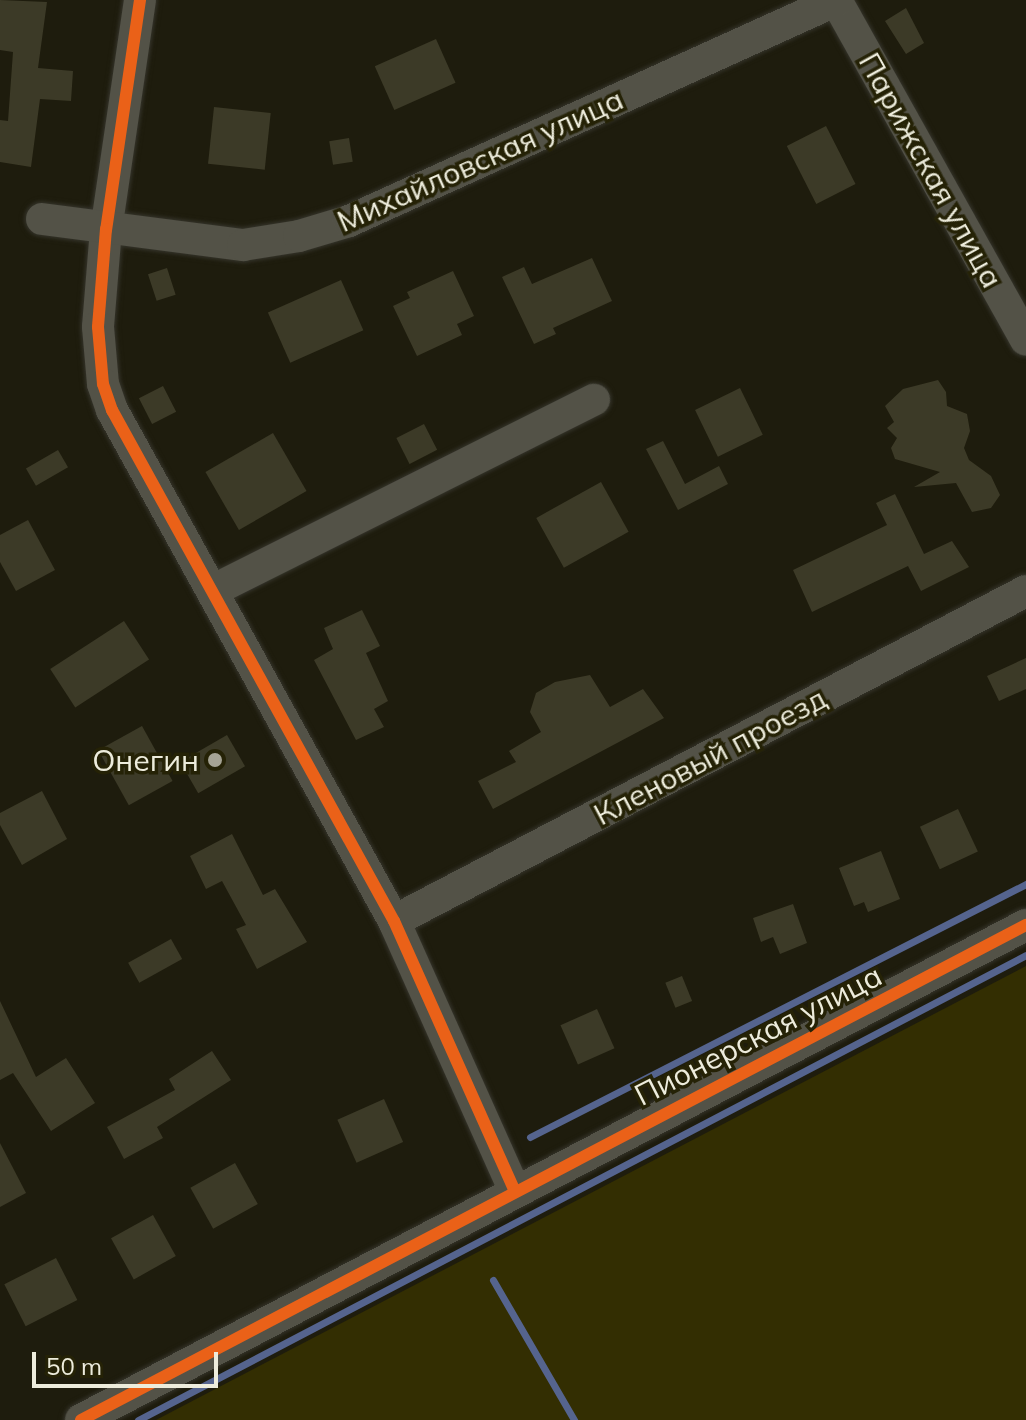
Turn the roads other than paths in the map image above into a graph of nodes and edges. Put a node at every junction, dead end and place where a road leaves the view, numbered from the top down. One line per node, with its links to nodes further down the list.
1 (140, 0): 4 (street)
2 (837, 0): 4 (street, Михайловская улица); 5 (street, Парижская улица)
3 (42, 219): 4 (street, Михайловская улица)
4 (106, 229): 7 (street)
5 (1026, 340)
6 (594, 400): 7 (street)
7 (214, 590): 9 (street)
8 (1026, 591): 9 (street, Кленовый проезд)
9 (394, 921): 11 (street)
10 (1026, 925): 11 (street, Пионерская улица)
11 (515, 1191): 12 (street, Пионерская улица)
12 (81, 1420)

